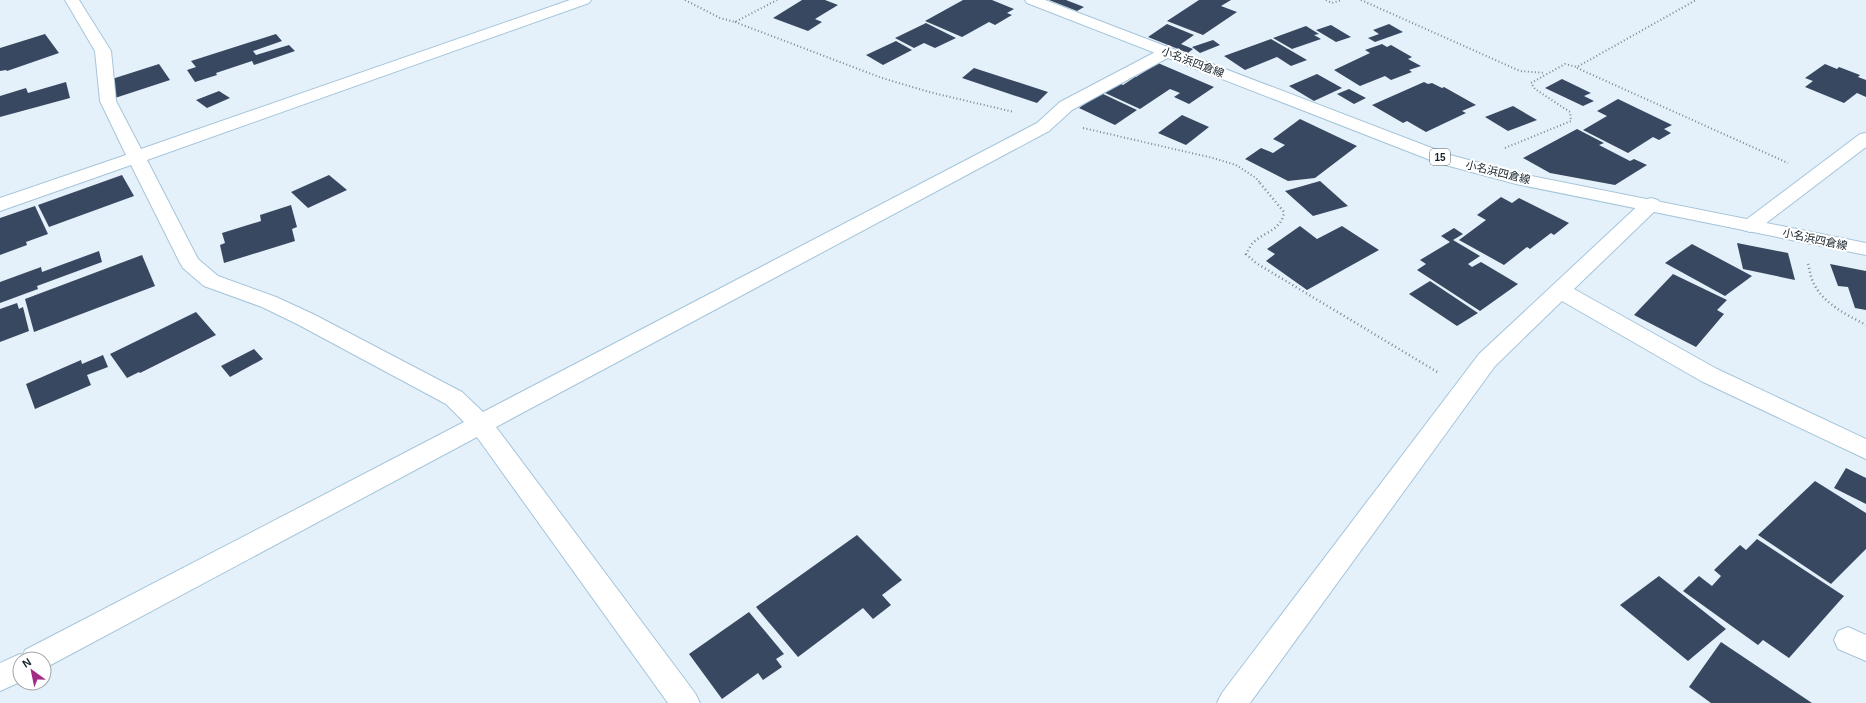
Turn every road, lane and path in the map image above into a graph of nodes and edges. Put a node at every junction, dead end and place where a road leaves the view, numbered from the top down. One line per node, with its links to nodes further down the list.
1 (72, 0): 16 (street)
2 (584, 0): 16 (street)
3 (685, 0): 10 (path)
4 (777, 0): 10 (path)
5 (1032, 0): 11 (street, 小名浜四倉線 / 15)
6 (1326, 0): 7 (path)
7 (1342, 0)
8 (1361, 0): 13 (path)
9 (1696, 0): 12 (path)
10 (735, 22): 14 (path)
11 (1167, 52): 14 (street); 17 (street, 小名浜四倉線 / 15)
12 (1577, 68): 13 (path); 18 (path)
13 (1547, 74): 17 (path)
14 (1049, 120): 26 (path); 27 (street)
15 (1866, 138): 18 (street)
16 (137, 157): 20 (street); 27 (street)
17 (1466, 165): 19 (street, 小名浜四倉線 / 15)
18 (1817, 176): 21 (street)
19 (1652, 204): 21 (street, 小名浜四倉線 / 15); 24 (street)
20 (0, 205)
21 (1750, 226): 22 (street, 小名浜四倉線 / 15)
22 (1797, 235): 23 (street, 小名浜四倉線 / 15); 25 (path)
23 (1866, 249)
24 (1561, 291): 26 (street); 28 (street)
25 (1866, 325)
26 (1465, 389): 32 (street)
27 (481, 424): 29 (street); 33 (street)
28 (1866, 450)
29 (50, 651)
30 (12, 671): 31 (street)
31 (0, 678)
32 (1238, 701)
33 (685, 703)

